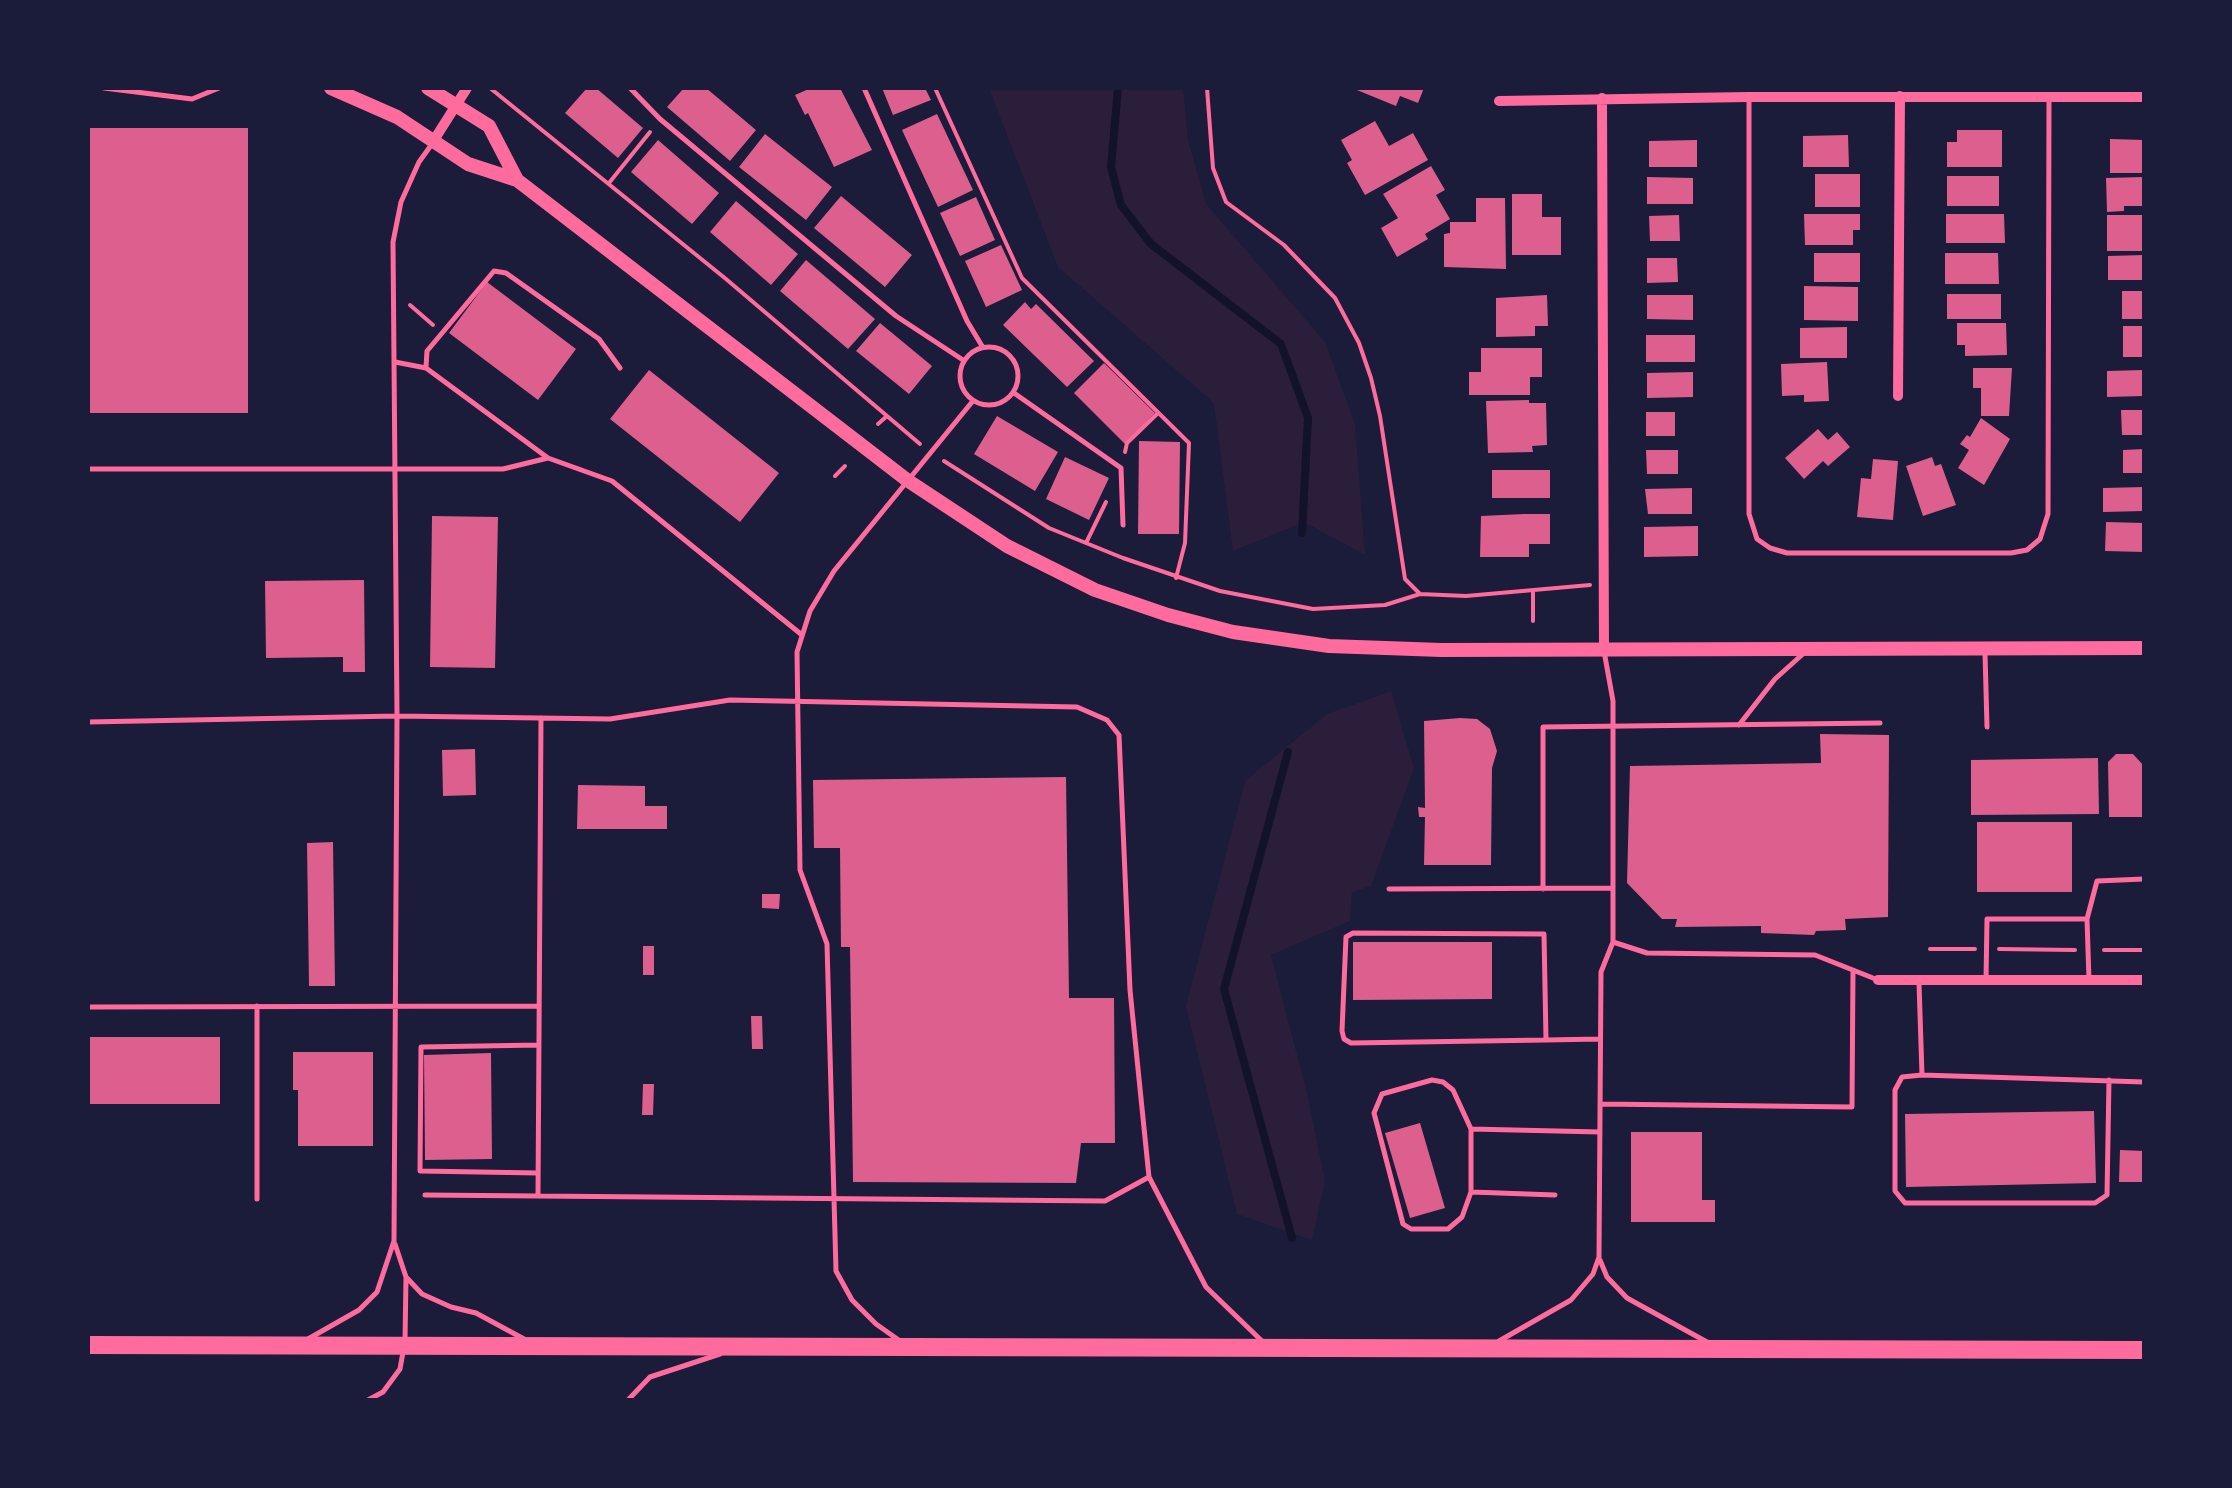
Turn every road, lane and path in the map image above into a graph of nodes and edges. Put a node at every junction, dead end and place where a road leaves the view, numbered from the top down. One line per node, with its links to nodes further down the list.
1 (104, 88): 2 (lane)
2 (219, 88)
3 (331, 88): 20 (street)
4 (428, 88): 18 (street)
5 (467, 88): 18 (street)
6 (490, 88): 22 (path)
7 (630, 88): 19 (lane)
8 (864, 88): 25 (lane)
9 (935, 88): 43 (path)
10 (1206, 88): 46 (path)
11 (2032, 91): 12 (street); 14 (street)
12 (2049, 95): 13 (lane); 15 (street)
13 (1749, 96): 14 (street); 16 (street)
14 (1900, 96): 31 (street)
15 (2144, 97)
16 (1602, 98): 17 (street); 44 (street)
17 (1499, 100)
18 (457, 106): 20 (street); 21 (street)
19 (660, 120): 22 (path); 26 (lane)
20 (434, 140): 21 (street); 23 (lane)
21 (517, 180): 41 (street)
22 (610, 184): 33 (path)
23 (394, 292): 24 (path); 27 (lane)
24 (443, 334): 28 (lane); 29 (lane)
25 (982, 346): 26 (lane); 30 (lane)
26 (963, 360): 32 (lane)
27 (395, 362): 28 (lane); 38 (lane)
28 (426, 368): 36 (lane)
29 (620, 368)
30 (1014, 393): 32 (lane); 42 (lane)
31 (1898, 396)
32 (972, 402): 35 (lane)
33 (887, 416): 34 (path); 35 (path)
34 (878, 424)
35 (930, 452): 41 (lane); 43 (path)
36 (548, 458): 38 (lane); 48 (lane)
37 (845, 466): 40 (path)
38 (393, 468): 39 (lane); 54 (lane)
39 (88, 469)
40 (834, 476)
41 (907, 480): 48 (lane); 50 (street)
42 (1123, 525)
43 (1176, 578): 46 (path)
44 (1604, 584): 45 (path); 50 (street)
45 (1533, 590): 46 (path); 47 (path)
46 (1420, 594)
47 (1533, 621)
48 (802, 635): 53 (lane)
49 (2144, 648): 52 (street)
50 (1604, 650): 51 (street); 59 (lane)
51 (1808, 650): 52 (street); 58 (lane)
52 (1985, 650): 60 (lane)
53 (796, 701): 55 (lane); 91 (lane); 96 (lane)
54 (397, 716): 55 (lane); 56 (lane); 77 (lane)
55 (541, 717): 80 (lane)
56 (88, 722)
57 (1880, 723): 58 (lane)
58 (1739, 725): 59 (lane)
59 (1612, 727): 62 (lane); 63 (lane)
60 (1987, 728)
61 (2144, 879): 65 (lane)
62 (1612, 888): 63 (lane); 66 (lane)
63 (1543, 889): 64 (lane)
64 (1389, 890)
65 (2087, 919): 68 (lane); 69 (lane)
66 (1613, 942): 71 (lane); 82 (lane)
67 (1930, 948): 68 (path)
68 (1986, 949): 69 (path); 74 (lane)
69 (2088, 950): 70 (path); 75 (lane)
70 (2144, 950)
71 (1853, 970): 72 (lane); 87 (lane)
72 (1878, 980): 73 (street)
73 (1919, 980): 74 (street); 84 (lane)
74 (1986, 980): 75 (street)
75 (2090, 980): 76 (street)
76 (2144, 980)
77 (394, 1005): 79 (lane); 80 (lane); 98 (lane)
78 (88, 1006): 79 (lane)
79 (257, 1006): 97 (lane)
80 (540, 1006): 83 (lane)
81 (1546, 1040): 81 (lane); 82 (lane)
82 (1600, 1040): 87 (lane)
83 (539, 1046): 90 (lane); 90 (lane)
84 (1922, 1075): 85 (lane); 85 (lane)
85 (2109, 1080): 86 (lane)
86 (2144, 1082)
87 (1600, 1104): 89 (lane)
88 (1471, 1129): 89 (lane); 92 (lane); 92 (lane)
89 (1600, 1132): 99 (lane)
90 (538, 1173): 94 (lane)
91 (1148, 1176): 96 (lane); 107 (lane)
92 (1471, 1192): 95 (lane)
93 (424, 1194): 94 (lane)
94 (538, 1195): 96 (lane)
95 (1555, 1196)
96 (832, 1197): 105 (lane)
97 (257, 1199)
98 (394, 1241): 100 (lane); 102 (lane)
99 (1599, 1257): 108 (lane); 109 (lane)
100 (406, 1277): 104 (lane); 106 (lane)
101 (88, 1344): 102 (main road)
102 (296, 1345): 104 (main road)
103 (752, 1345): 105 (main road); 106 (main road); 112 (lane)
104 (404, 1346): 106 (main road); 111 (lane)
105 (907, 1346): 107 (main road)
106 (540, 1347)
107 (1268, 1347): 108 (main road)
108 (1488, 1348): 109 (main road)
109 (1718, 1348): 110 (main road)
110 (2144, 1350)
111 (368, 1400)
112 (628, 1400)

